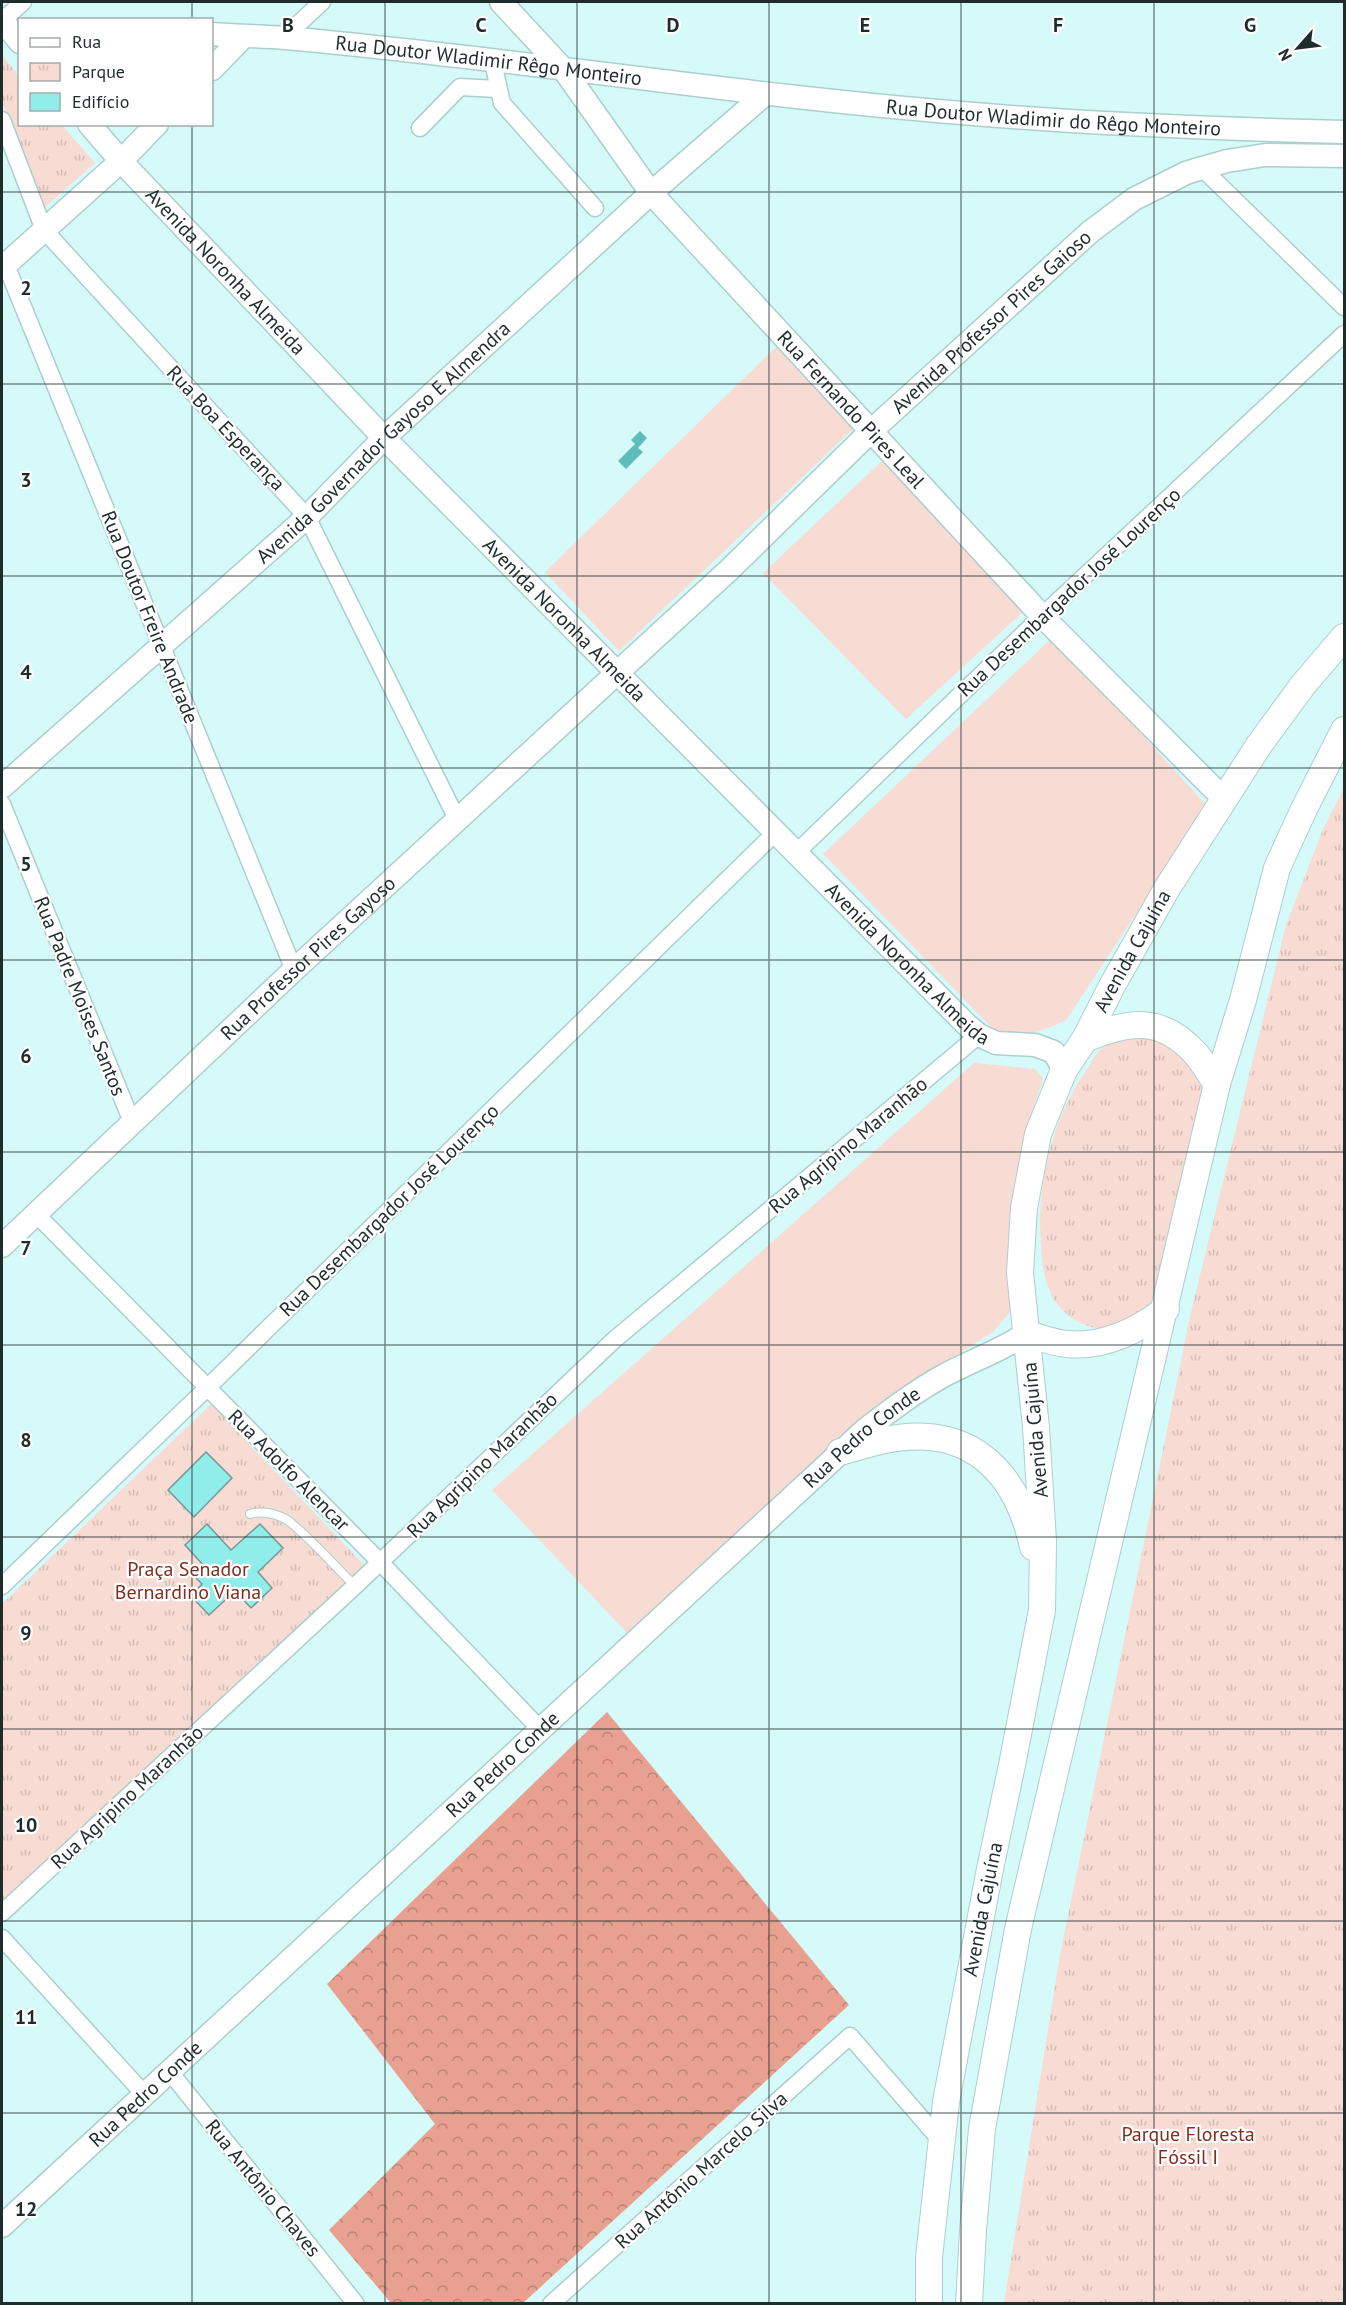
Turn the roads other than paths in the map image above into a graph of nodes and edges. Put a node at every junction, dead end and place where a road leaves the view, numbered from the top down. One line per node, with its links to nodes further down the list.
1 (22, 2): 4 (street)
2 (322, 2): 8 (street)
3 (511, 5): 12 (main road, Rua Fernando Pires Leal)
4 (2, 21): 5 (main road); 9 (main road)
5 (18, 21)
6 (213, 34): 7 (main road, Rua Doutor Wladimir Rêgo Monteiro)
7 (243, 37): 8 (main road, Rua Doutor Wladimir Rêgo Monteiro); 11 (main road)
8 (284, 38): 10 (main road, Rua Doutor Wladimir Rêgo Monteiro)
9 (18, 40)
10 (493, 62): 12 (main road, Rua Doutor Wladimir Rêgo Monteiro); 13 (street)
11 (213, 68)
12 (564, 70): 14 (main road, Rua Doutor Wladimir Rêgo Monteiro); 23 (main road, Rua Fernando Pires Leal)
13 (497, 89): 18 (street); 24 (street)
14 (764, 95): 19 (main road, Rua Doutor Wladimir do Rêgo Monteiro); 23 (main road, Avenida Governador Gayoso E Almendra)
15 (2, 120): 25 (street, Rua Boa Esperança)
16 (91, 126): 21 (main road, Avenida Noronha Almeida)
17 (155, 126): 21 (main road)
18 (420, 128)
19 (1344, 132)
20 (1344, 156): 22 (main road, Avenida Professor Pires Gaioso)
21 (120, 161): 25 (main road); 30 (main road, Avenida Noronha Almeida)
22 (1202, 168): 27 (street); 29 (main road, Avenida Professor Pires Gaioso)
23 (651, 193): 29 (main road, Rua Fernando Pires Leal); 30 (main road, Avenida Governador Gayoso E Almendra)
24 (595, 208)
25 (44, 230): 26 (main road); 31 (street, Rua Boa Esperança)
26 (4, 267): 34 (street, Rua Doutor Freire Andrade)
27 (1344, 307)
28 (1344, 334): 32 (street, Rua Desembargador José Lourenço)
29 (871, 431): 32 (main road, Rua Fernando Pires Leal); 35 (main road, Avenida Professor Pires Gaioso)
30 (384, 438): 31 (main road, Avenida Governador Gayoso E Almendra); 35 (main road, Avenida Noronha Almeida)
31 (307, 517): 34 (main road, Avenida Governador Gayoso E Almendra); 40 (street, Rua Boa Esperança)
32 (1042, 616): 38 (main road, Rua Fernando Pires Leal); 42 (street, Rua Desembargador José Lourenço)
33 (1344, 637): 38 (main road, Avenida Cajuína)
34 (162, 646): 37 (main road, Avenida Governador Gayoso E Almendra); 43 (street, Rua Doutor Freire Andrade)
35 (618, 674): 40 (main road, Rua Professor Pires Gayoso); 41 (main road, Avenida Noronha Almeida)
36 (1344, 730): 47 (main road, Avenida Cajuína)
37 (2, 787)
38 (1224, 799): 45 (main road, Avenida Cajuína)
39 (2, 804): 48 (street, Rua Padre Moises Santos)
40 (457, 819): 43 (main road, Rua Professor Pires Gayoso)
41 (776, 832): 42 (main road, Avenida Noronha Almeida); 53 (street, Rua Desembargador José Lourenço)
42 (796, 853): 44 (main road, Avenida Noronha Almeida)
43 (294, 970): 48 (main road, Rua Professor Pires Gayoso)
44 (979, 1035): 46 (main road, Avenida Noronha Almeida); 56 (street, Rua Agripino Maranhão)
45 (1085, 1039): 46 (main road, Avenida Cajuína); 47 (main road)
46 (1064, 1070): 52 (main road, Avenida Cajuína)
47 (1217, 1084): 51 (main road, Avenida Cajuína)
48 (132, 1122): 49 (main road, Rua Professor Pires Gayoso)
49 (36, 1214): 50 (main road, Rua Professor Pires Gayoso); 53 (street, Rua Adolfo Alencar)
50 (2, 1246)
51 (1166, 1309): 52 (main road); 70 (main road, Avenida Cajuína)
52 (1026, 1334): 54 (main road, Rua Pedro Conde); 59 (main road, Avenida Cajuína)
53 (208, 1387): 56 (street, Rua Adolfo Alencar); 57 (street, Rua Desembargador José Lourenço)
54 (840, 1452): 59 (main road); 60 (main road, Rua Pedro Conde)
55 (250, 1514): 58 (lane)
56 (380, 1562): 58 (street, Rua Agripino Maranhão); 60 (street, Rua Adolfo Alencar)
57 (2, 1586)
58 (355, 1586): 61 (street, Rua Agripino Maranhão)
59 (1043, 1592): 65 (main road, Avenida Cajuína)
60 (540, 1729): 63 (main road, Rua Pedro Conde)
61 (2, 1913)
62 (2, 1938): 64 (street)
63 (170, 2072): 64 (main road, Rua Pedro Conde); 67 (street, Rua Antônio Chaves)
64 (144, 2094): 66 (main road, Rua Pedro Conde)
65 (942, 2142): 68 (street, Rua Antônio Marcelo Silva); 69 (main road, Avenida Cajuína)
66 (2, 2226)
67 (356, 2304)
68 (550, 2304)
69 (929, 2304)
70 (969, 2304)

